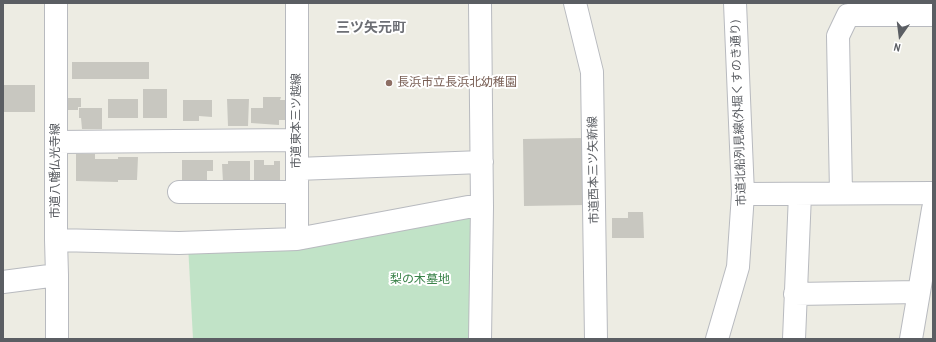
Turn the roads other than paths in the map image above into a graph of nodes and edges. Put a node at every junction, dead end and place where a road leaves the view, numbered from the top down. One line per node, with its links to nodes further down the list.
1 (56, 3): 8 (street, 市道八幡仏光寺線)
2 (297, 3): 7 (street, 市道東本三ツ越線)
3 (480, 3): 9 (street)
4 (575, 3): 27 (street, 市道西本三ツ矢新線)
5 (735, 3): 15 (street, 市道北船列見線(外堀くすのき通り))
6 (933, 15): 13 (street)
7 (297, 140): 8 (street); 10 (street, 市道東本三ツ越線)
8 (56, 142): 20 (street, 市道八幡仏光寺線)
9 (482, 162): 10 (street); 17 (street)
10 (297, 169): 12 (street, 市道東本三ツ越線)
11 (179, 192): 12 (street)
12 (297, 192): 19 (street, 市道東本三ツ越線)
13 (841, 193): 14 (street); 16 (street)
14 (933, 193)
15 (743, 194): 16 (street); 28 (street, 市道北船列見線(外堀くすのき通り))
16 (800, 194): 24 (street)
17 (482, 207): 19 (street); 26 (street)
18 (933, 209): 23 (street)
19 (297, 239): 20 (street)
20 (56, 240): 21 (street, 市道八幡仏光寺線)
21 (57, 275): 22 (street); 25 (street, 市道八幡仏光寺線)
22 (3, 282)
23 (919, 292): 24 (street); 30 (street)
24 (795, 294): 29 (street)
25 (57, 339)
26 (480, 339)
27 (596, 339)
28 (717, 339)
29 (794, 339)
30 (911, 339)

